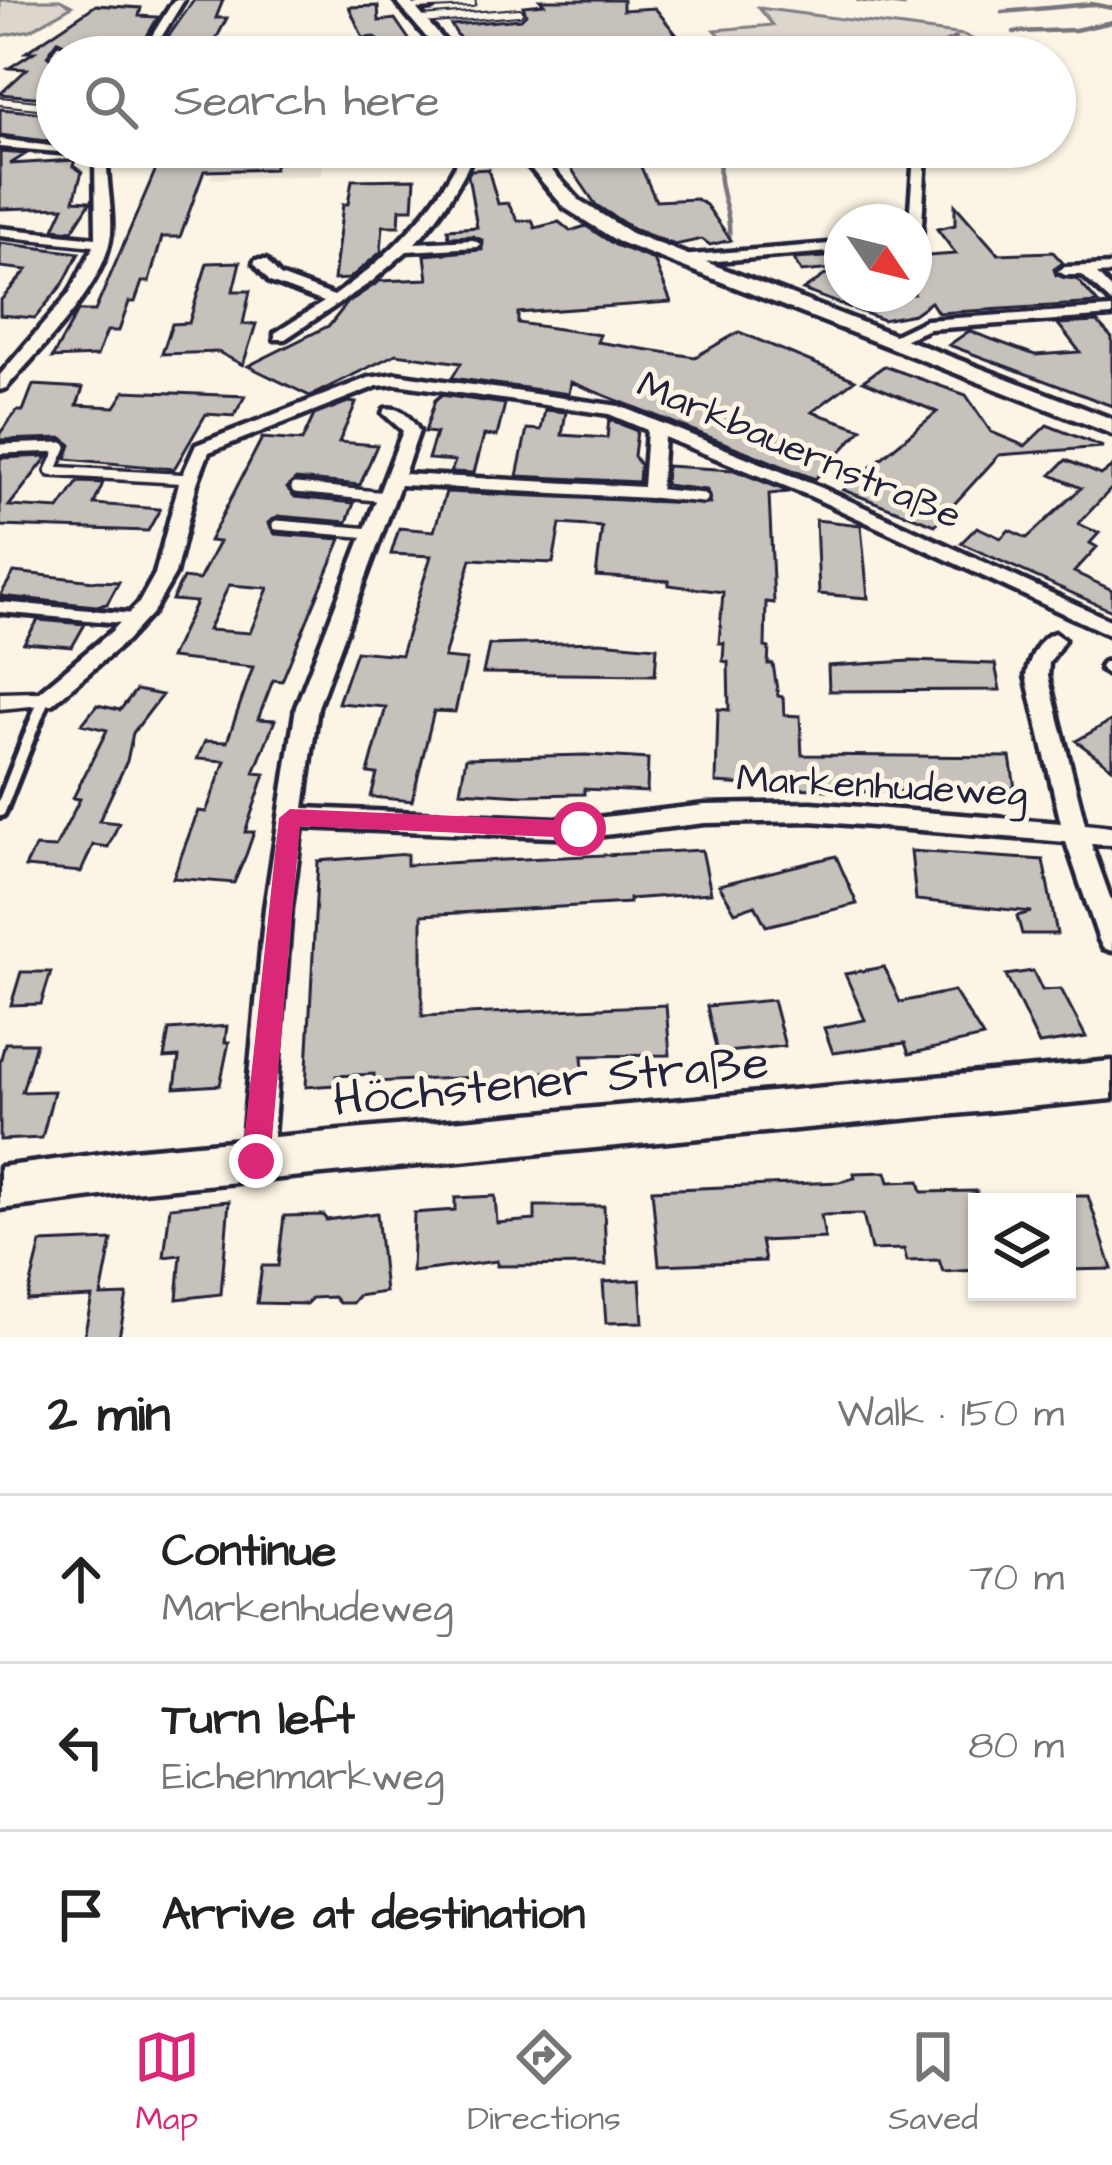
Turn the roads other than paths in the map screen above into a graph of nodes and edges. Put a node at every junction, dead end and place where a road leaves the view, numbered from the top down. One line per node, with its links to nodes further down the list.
1 (179, 0): 7 (street)
2 (433, 2): 3 (lane); 4 (street)
3 (472, 2)
4 (406, 3): 6 (main road)
5 (519, 12): 6 (lane)
6 (422, 20): 8 (main road)
7 (157, 36)
8 (435, 36)
9 (0, 103): 10 (lane)
10 (36, 107)
11 (0, 142): 12 (street)
12 (36, 145)
13 (101, 168): 19 (street)
14 (460, 168): 21 (street)
15 (538, 168): 23 (main road)
16 (920, 168): 17 (street)
17 (917, 204)
18 (0, 232): 19 (street)
19 (103, 243): 33 (street)
20 (473, 244): 21 (street)
21 (408, 248): 29 (street)
22 (824, 249): 23 (street)
23 (679, 260): 32 (main road)
24 (261, 263): 29 (street)
25 (1112, 269): 26 (street)
26 (1086, 271): 27 (street); 28 (street)
27 (1065, 272)
28 (1112, 299)
29 (335, 301): 31 (street)
30 (1112, 312): 32 (street)
31 (280, 336)
32 (890, 340): 36 (main road)
33 (0, 385)
34 (391, 413): 40 (street)
35 (656, 427): 38 (street, Markbauernstraße); 41 (street); 47 (street, Markbauernstraße)
36 (1112, 427)
37 (0, 449): 38 (lane)
38 (190, 479): 46 (street, Markbauernstraße)
39 (296, 488): 40 (lane)
40 (389, 488): 41 (street); 44 (street)
41 (651, 494): 42 (lane)
42 (703, 498)
43 (277, 525): 44 (lane)
44 (371, 532): 52 (street)
45 (0, 607): 46 (lane)
46 (133, 619): 49 (street, Markbauernstraße)
47 (1112, 629)
48 (1054, 640): 53 (street)
49 (44, 699): 50 (street); 51 (lane, Markbauernstraße)
50 (0, 701)
51 (0, 811)
52 (290, 818): 53 (street, Markenhudeweg); 57 (street)
53 (1076, 835): 54 (street, Markenhudeweg); 55 (street)
54 (1112, 836)
55 (1112, 940)
56 (1112, 1080): 57 (main road, Höchstener Straße)
57 (256, 1161): 58 (main road, Höchstener Straße)
58 (0, 1188)

